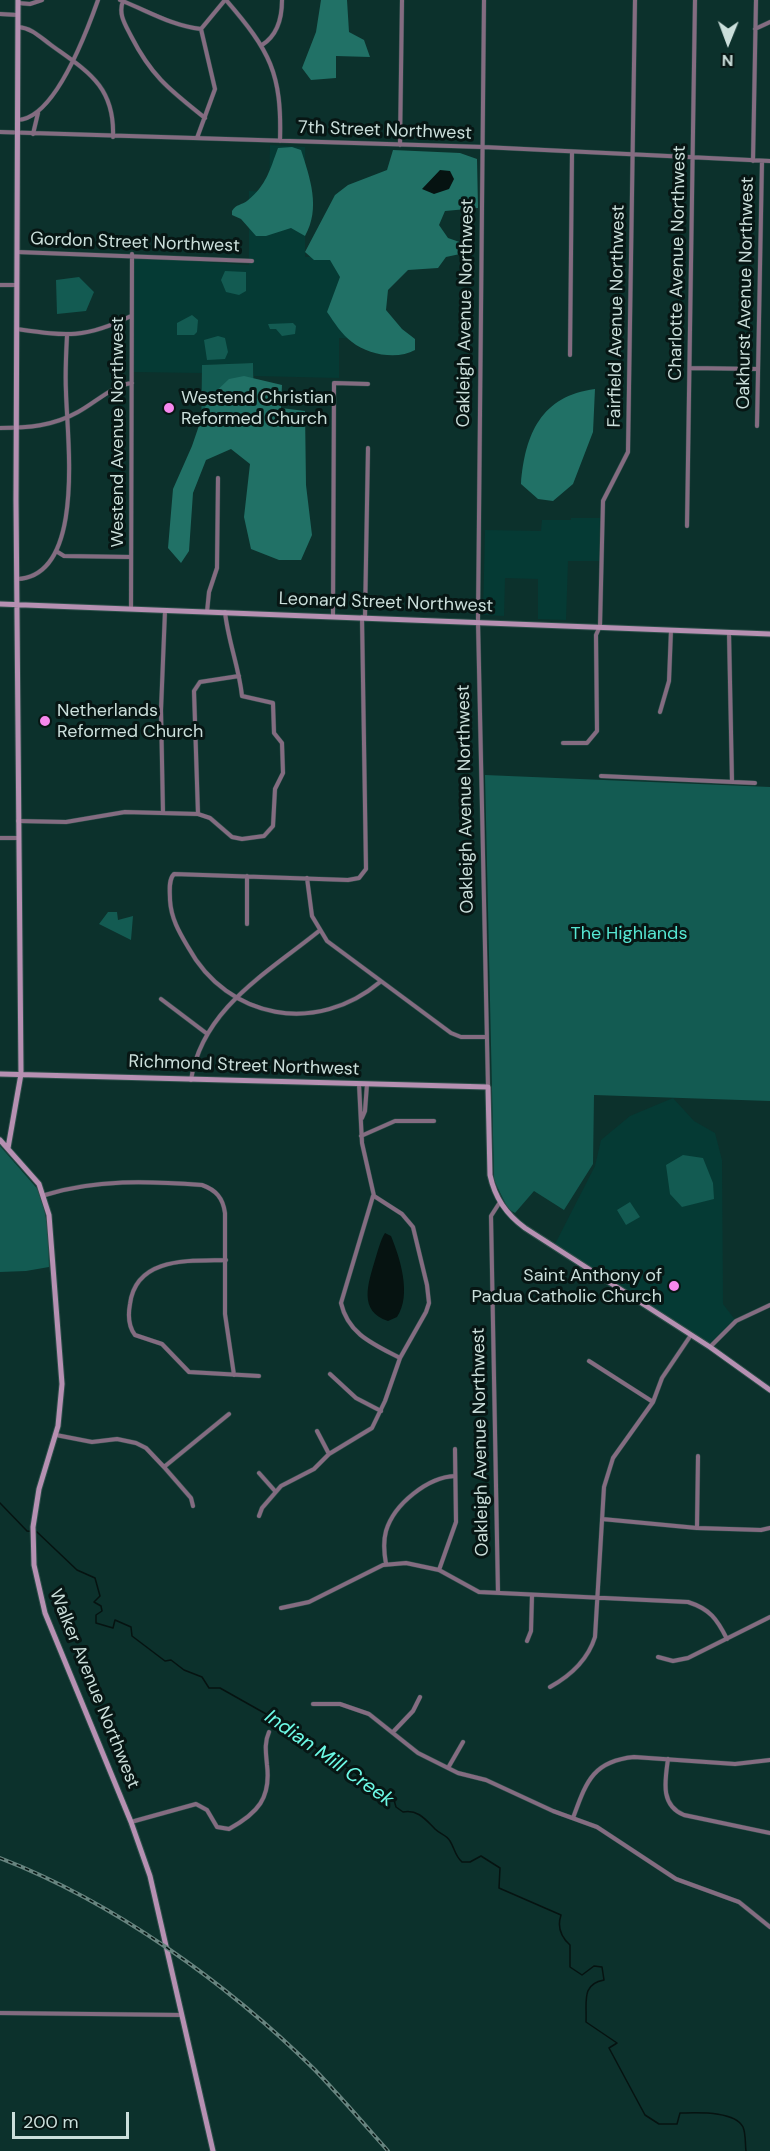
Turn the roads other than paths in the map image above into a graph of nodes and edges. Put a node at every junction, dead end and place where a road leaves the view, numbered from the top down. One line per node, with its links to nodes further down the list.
1 (42, 0): 11 (street)
2 (98, 0): 19 (street)
3 (226, 0): 16 (street); 18 (street)
4 (282, 0): 18 (street)
5 (402, 0): 29 (street)
6 (484, 0): 30 (street, Oakleigh Avenue Northwest)
7 (635, 0): 32 (street, Fairfield Avenue Northwest)
8 (695, 0): 33 (street, Charlotte Avenue Northwest)
9 (756, 0): 17 (street, Oakhurst Avenue Northwest)
10 (122, 1): 16 (street); 21 (street)
11 (18, 2): 13 (street)
12 (0, 14): 13 (street)
13 (18, 15): 15 (street)
14 (770, 22): 17 (street)
15 (18, 27): 19 (street); 22 (street)
16 (201, 29): 21 (street)
17 (755, 29): 34 (street, Oakhurst Avenue Northwest)
18 (262, 45): 28 (street)
19 (73, 60): 20 (street); 26 (street)
20 (38, 113): 22 (street); 25 (street)
21 (205, 118): 27 (street)
22 (18, 120): 24 (street)
23 (0, 132): 24 (street, 7th Street Northwest)
24 (18, 132): 25 (street, 7th Street Northwest); 37 (street)
25 (33, 134): 26 (street, 7th Street Northwest)
26 (113, 136): 27 (street, 7th Street Northwest)
27 (197, 139): 28 (street, 7th Street Northwest)
28 (280, 141): 29 (street, 7th Street Northwest)
29 (400, 145): 30 (street, 7th Street Northwest)
30 (483, 147): 31 (street, 7th Street Northwest); 68 (street, Oakleigh Avenue Northwest)
31 (572, 152): 32 (street, 7th Street Northwest); 45 (street)
32 (632, 155): 33 (street, 7th Street Northwest); 69 (street, Fairfield Avenue Northwest)
33 (693, 158): 34 (street, 7th Street Northwest); 46 (street, Charlotte Avenue Northwest)
34 (753, 160): 35 (street, 7th Street Northwest)
35 (762, 161): 36 (street, 7th Street Northwest); 47 (street, Oakhurst Avenue Northwest)
36 (770, 161)
37 (17, 252): 38 (street, Gordon Street Northwest); 41 (street)
38 (132, 254): 39 (street, Gordon Street Northwest); 42 (street, Westend Avenue Northwest)
39 (252, 261)
40 (0, 285): 41 (street)
41 (16, 285): 43 (street)
42 (132, 315): 44 (street); 48 (street, Westend Avenue Northwest)
43 (16, 329): 44 (street); 53 (street)
44 (67, 336): 50 (street)
45 (570, 355)
46 (690, 368): 47 (street); 56 (street, Charlotte Avenue Northwest)
47 (758, 369): 51 (street, Oakhurst Avenue Northwest)
48 (132, 383): 50 (street); 58 (street, Westend Avenue Northwest)
49 (368, 384): 66 (street)
50 (67, 417): 53 (street); 57 (street)
51 (757, 426)
52 (0, 428): 53 (street)
53 (16, 428): 59 (street)
54 (368, 448): 67 (street)
55 (218, 478): 64 (street)
56 (687, 526)
57 (56, 551): 58 (street); 59 (street)
58 (131, 557): 62 (street, Westend Avenue Northwest)
59 (16, 579): 61 (street)
60 (0, 604): 61 (street, Leonard Street Northwest)
61 (16, 605): 62 (street, Leonard Street Northwest); 81 (street)
62 (131, 609): 63 (street, Leonard Street Northwest)
63 (165, 611): 64 (street, Leonard Street Northwest); 79 (street)
64 (207, 612): 65 (street, Leonard Street Northwest)
65 (225, 612): 66 (street, Leonard Street Northwest); 73 (street)
66 (333, 616): 67 (street, Leonard Street Northwest)
67 (364, 616): 68 (street, Leonard Street Northwest); 85 (street)
68 (478, 621): 69 (street, Leonard Street Northwest); 92 (street, Oakleigh Avenue Northwest)
69 (600, 626): 70 (street, Leonard Street Northwest); 75 (street, Fairfield Avenue Northwest)
70 (671, 629): 71 (street, Leonard Street Northwest); 74 (street)
71 (729, 632): 72 (street, Leonard Street Northwest); 77 (street)
72 (770, 633)
73 (240, 676): 80 (street); 80 (street)
74 (660, 712)
75 (563, 743)
76 (601, 776): 77 (street)
77 (732, 782): 78 (street)
78 (755, 783)
79 (163, 813): 80 (street); 81 (street)
80 (198, 814)
81 (18, 821): 83 (street)
82 (0, 838): 83 (street)
83 (19, 838): 94 (street)
84 (247, 876): 85 (street); 86 (street); 89 (street)
85 (307, 878): 87 (street)
86 (247, 924)
87 (319, 931): 88 (street); 89 (street)
88 (380, 982): 89 (street); 92 (street)
89 (235, 998): 91 (street)
90 (161, 999): 91 (street)
91 (206, 1033): 95 (street)
92 (486, 1037): 98 (street, Oakleigh Avenue Northwest)
93 (0, 1074): 94 (street, Richmond Street Northwest)
94 (21, 1074): 95 (street, Richmond Street Northwest); 103 (street)
95 (191, 1080): 96 (street, Richmond Street Northwest)
96 (359, 1084): 97 (street, Richmond Street Northwest); 99 (street)
97 (367, 1084): 98 (street, Richmond Street Northwest); 99 (street)
98 (488, 1087): 106 (street, Oakleigh Avenue Northwest)
99 (362, 1119): 101 (street)
100 (434, 1121): 101 (street)
101 (361, 1136): 105 (street)
102 (0, 1140): 103 (street, Walker Avenue Northwest)
103 (8, 1148): 104 (street, Walker Avenue Northwest)
104 (45, 1195): 107 (street); 121 (street, Walker Avenue Northwest)
105 (374, 1196): 111 (street); 111 (street)
106 (500, 1202): 109 (street); 136 (street, Oakleigh Avenue Northwest)
107 (226, 1260): 114 (street); 114 (street)
108 (770, 1305): 110 (street)
109 (691, 1335): 110 (street); 117 (street)
110 (710, 1347): 116 (street)
111 (400, 1358): 118 (street)
112 (590, 1361): 117 (street)
113 (330, 1374): 118 (street)
114 (234, 1375): 115 (street)
115 (260, 1376)
116 (770, 1390)
117 (652, 1402): 131 (street)
118 (381, 1411): 123 (street)
119 (229, 1414): 125 (street)
120 (316, 1431): 123 (street)
121 (56, 1435): 125 (street); 154 (street, Walker Avenue Northwest)
122 (455, 1449): 127 (street)
123 (329, 1454): 128 (street)
124 (698, 1456): 132 (street)
125 (164, 1467): 129 (street)
126 (259, 1473): 128 (street)
127 (455, 1476): 134 (street); 135 (street)
128 (274, 1491): 130 (street)
129 (193, 1506)
130 (259, 1516)
131 (602, 1519): 132 (street); 138 (street)
132 (697, 1528): 133 (street)
133 (770, 1528)
134 (386, 1564): 135 (street); 139 (street)
135 (439, 1570): 136 (street)
136 (498, 1593): 137 (street)
137 (532, 1595): 138 (street); 142 (street)
138 (598, 1597): 141 (street); 144 (street)
139 (282, 1608)
140 (770, 1617): 141 (street)
141 (727, 1639): 143 (street)
142 (527, 1641)
143 (658, 1657)
144 (550, 1687)
145 (420, 1697): 148 (street)
146 (313, 1704): 148 (street)
147 (269, 1732): 154 (street)
148 (393, 1732): 152 (street)
149 (463, 1742): 152 (street)
150 (668, 1759): 151 (street); 153 (street); 155 (street)
151 (770, 1760)
152 (448, 1768): 153 (street)
153 (573, 1818): 156 (street)
154 (132, 1822): 158 (street, Walker Avenue Northwest)
155 (770, 1833)
156 (770, 1927)
157 (0, 2013): 158 (street)
158 (182, 2015): 159 (street, Walker Avenue Northwest)
159 (213, 2151)

